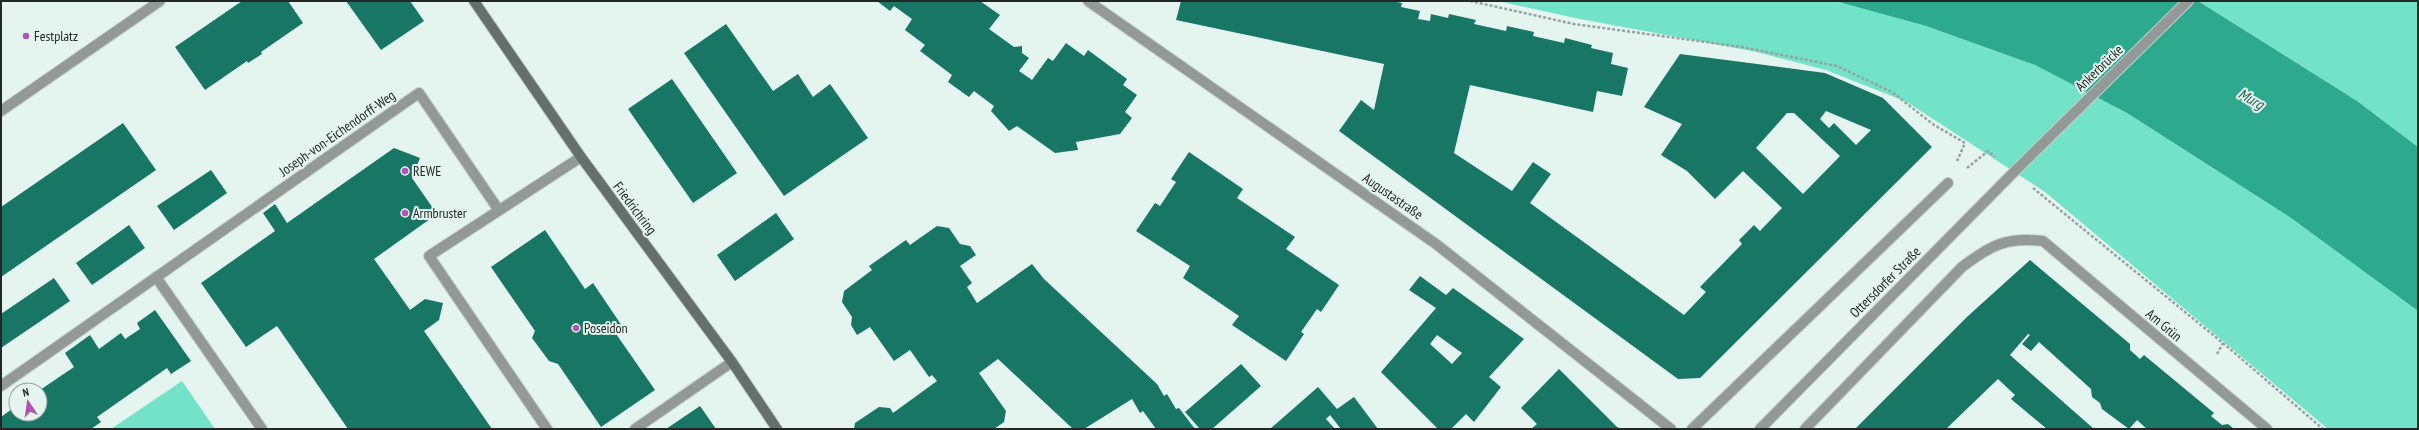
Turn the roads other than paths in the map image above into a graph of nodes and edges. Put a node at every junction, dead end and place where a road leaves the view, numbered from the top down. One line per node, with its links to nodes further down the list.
1 (160, 1): 5 (street)
2 (474, 1): 7 (main road, Friedrichring)
3 (1088, 1): 17 (street, Augustastraße)
4 (2188, 1): 6 (street, Ankerbrücke)
5 (1, 111)
6 (2030, 156): 19 (street, Ottersdorfer Straße)
7 (581, 157): 9 (street); 11 (main road, Friedrichring)
8 (1948, 183): 18 (street)
9 (498, 209): 10 (street, Joseph-von-Eichendorff-Weg); 14 (street)
10 (156, 277): 12 (street, Joseph-von-Eichendorff-Weg); 13 (street)
11 (732, 362): 15 (street); 16 (main road, Friedrichring)
12 (1, 386)
13 (262, 429)
14 (547, 429)
15 (635, 429)
16 (777, 429)
17 (1671, 429)
18 (1692, 429)
19 (1760, 429)
20 (1805, 429): 21 (street, Am Grün)
21 (2267, 429)

